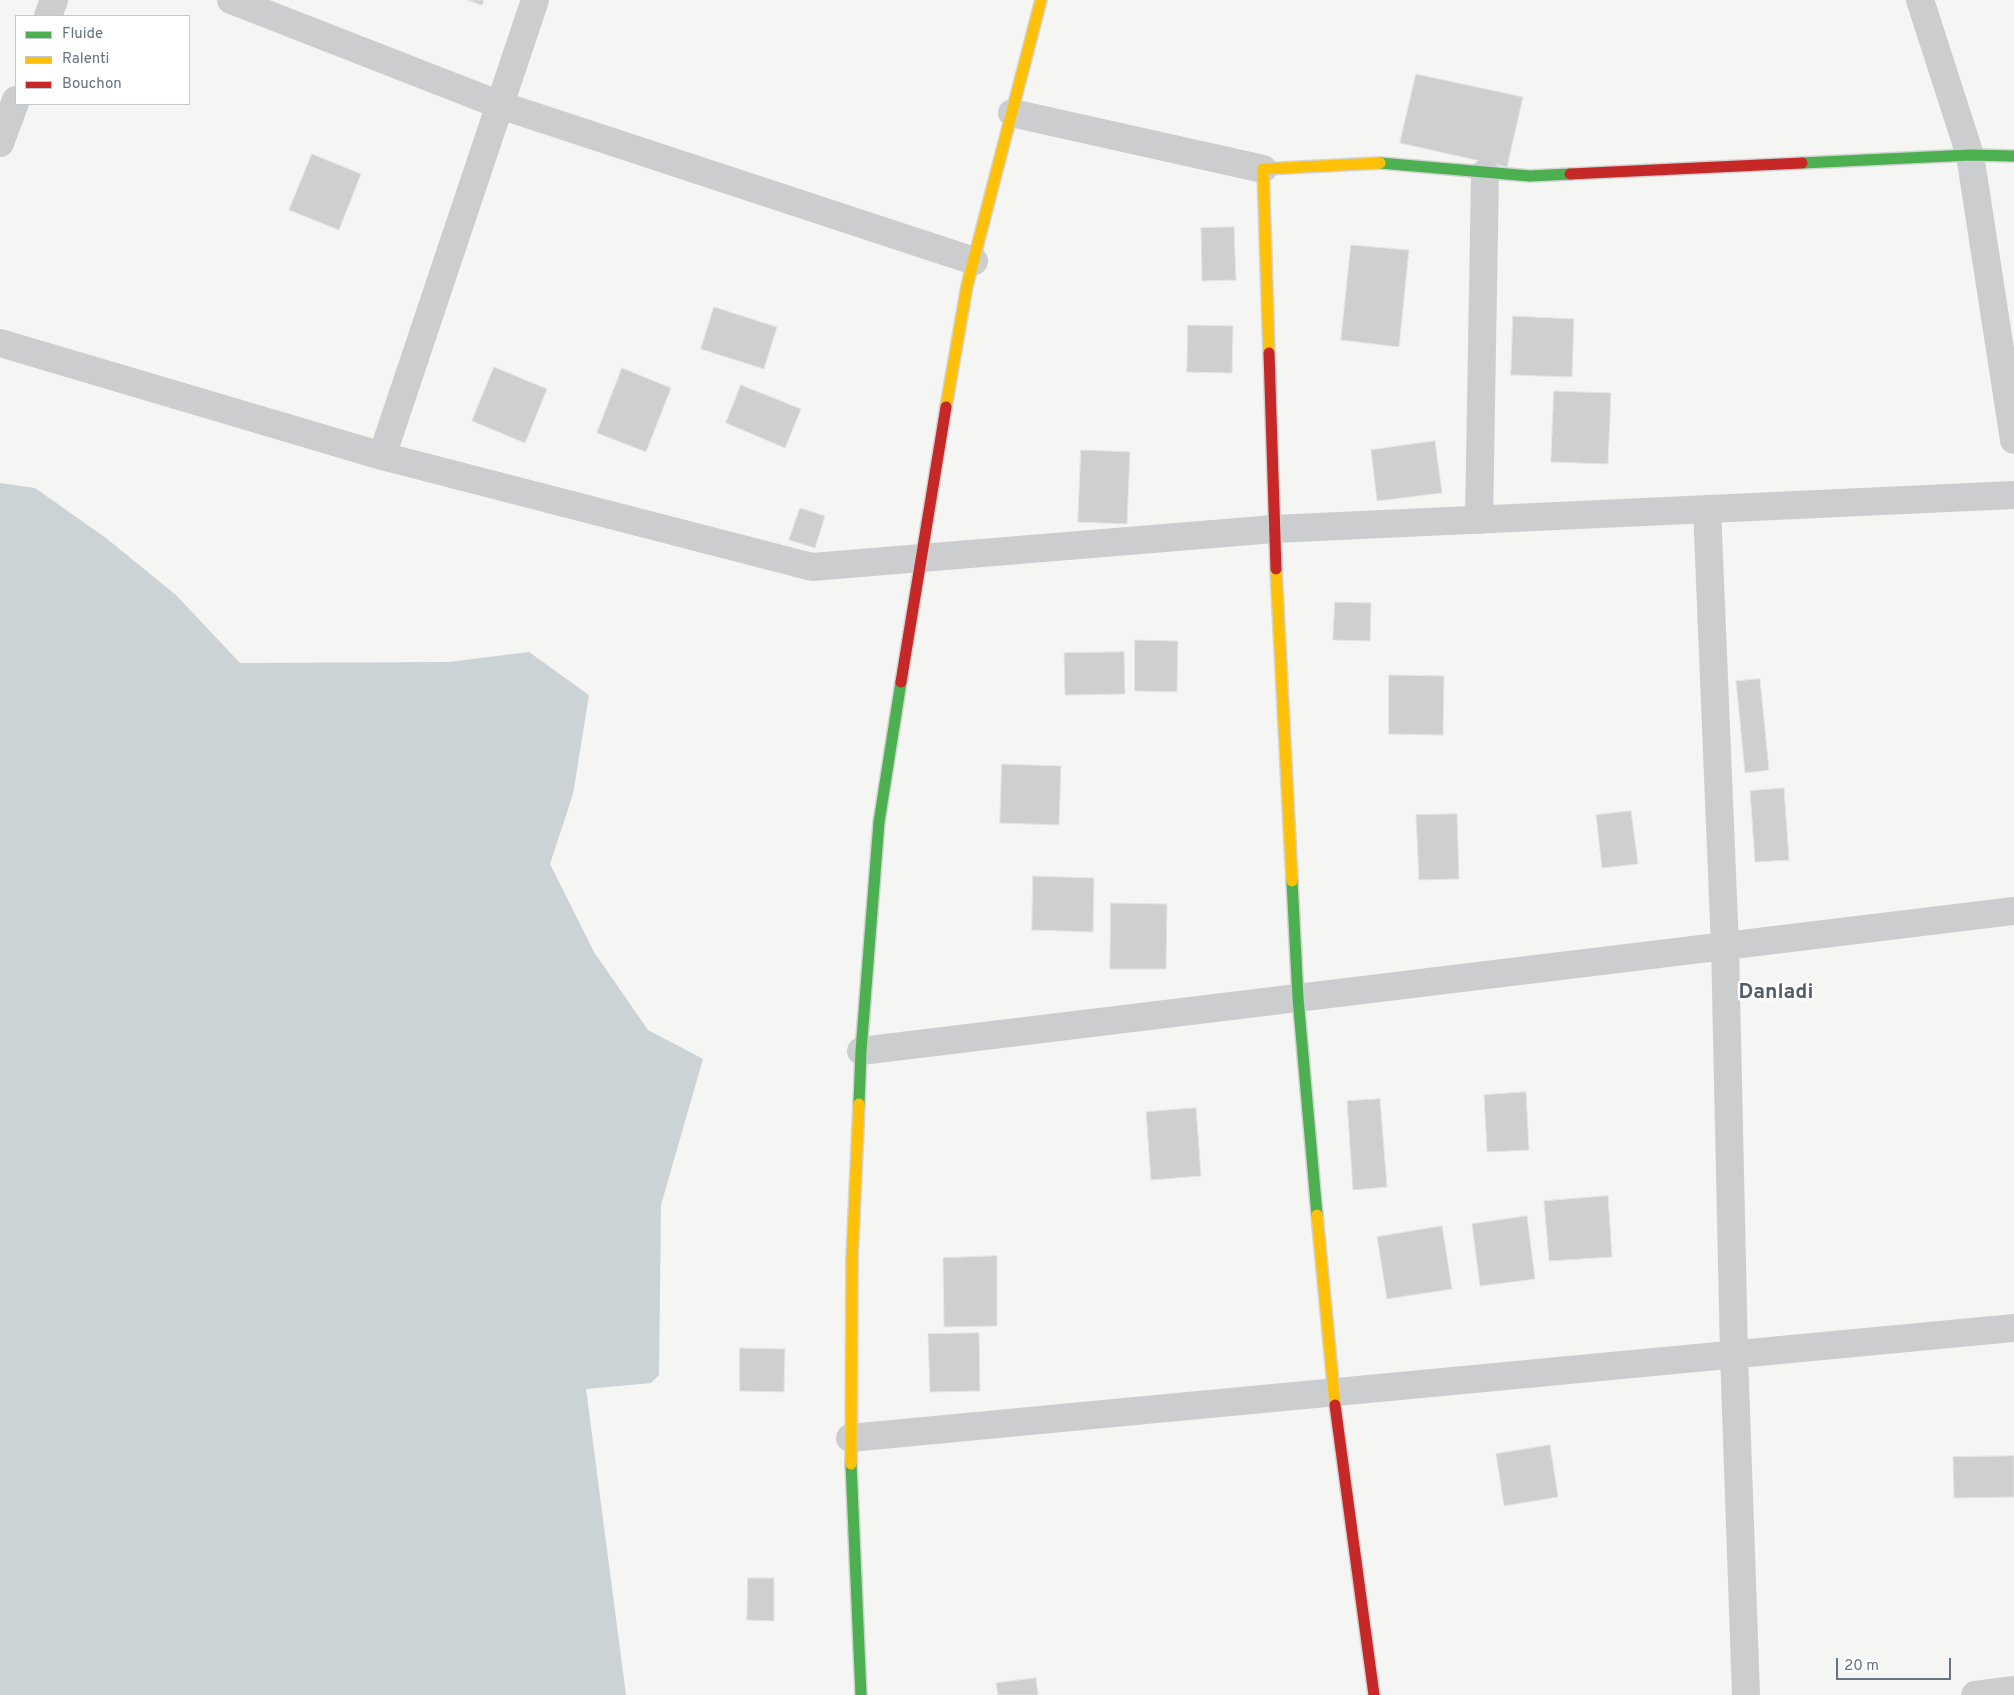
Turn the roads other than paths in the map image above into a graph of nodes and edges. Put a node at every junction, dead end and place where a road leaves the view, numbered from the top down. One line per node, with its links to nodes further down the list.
1 (54, 0): 6 (street)
2 (231, 0): 8 (street)
3 (535, 0): 8 (street)
4 (1041, 0): 9 (main road)
5 (1920, 0): 11 (street)
6 (48, 15)
7 (15, 103): 10 (street)
8 (500, 105): 15 (street); 18 (street)
9 (1012, 112): 13 (street); 15 (main road)
10 (0, 143)
11 (1970, 155): 12 (main road); 14 (main road); 17 (street)
12 (2014, 156)
13 (1262, 169): 14 (main road); 22 (main road)
14 (1485, 173): 21 (street)
15 (974, 261): 23 (main road)
16 (0, 343): 18 (street)
17 (2014, 440)
18 (382, 456): 23 (street)
19 (2014, 495): 20 (street)
20 (1707, 509): 21 (street); 25 (street)
21 (1479, 520): 22 (street)
22 (1274, 529): 23 (street); 26 (main road)
23 (920, 558): 27 (main road)
24 (2014, 912): 25 (street)
25 (1724, 946): 26 (street); 29 (street)
26 (1298, 998): 27 (street); 30 (main road)
27 (861, 1052): 31 (main road)
28 (2014, 1328): 29 (street)
29 (1734, 1354): 30 (street); 35 (street)
30 (1333, 1392): 31 (street); 34 (main road)
31 (850, 1438): 33 (main road)
32 (2014, 1690): 36 (street)
33 (861, 1695)
34 (1374, 1695)
35 (1746, 1695)
36 (1974, 1695)

